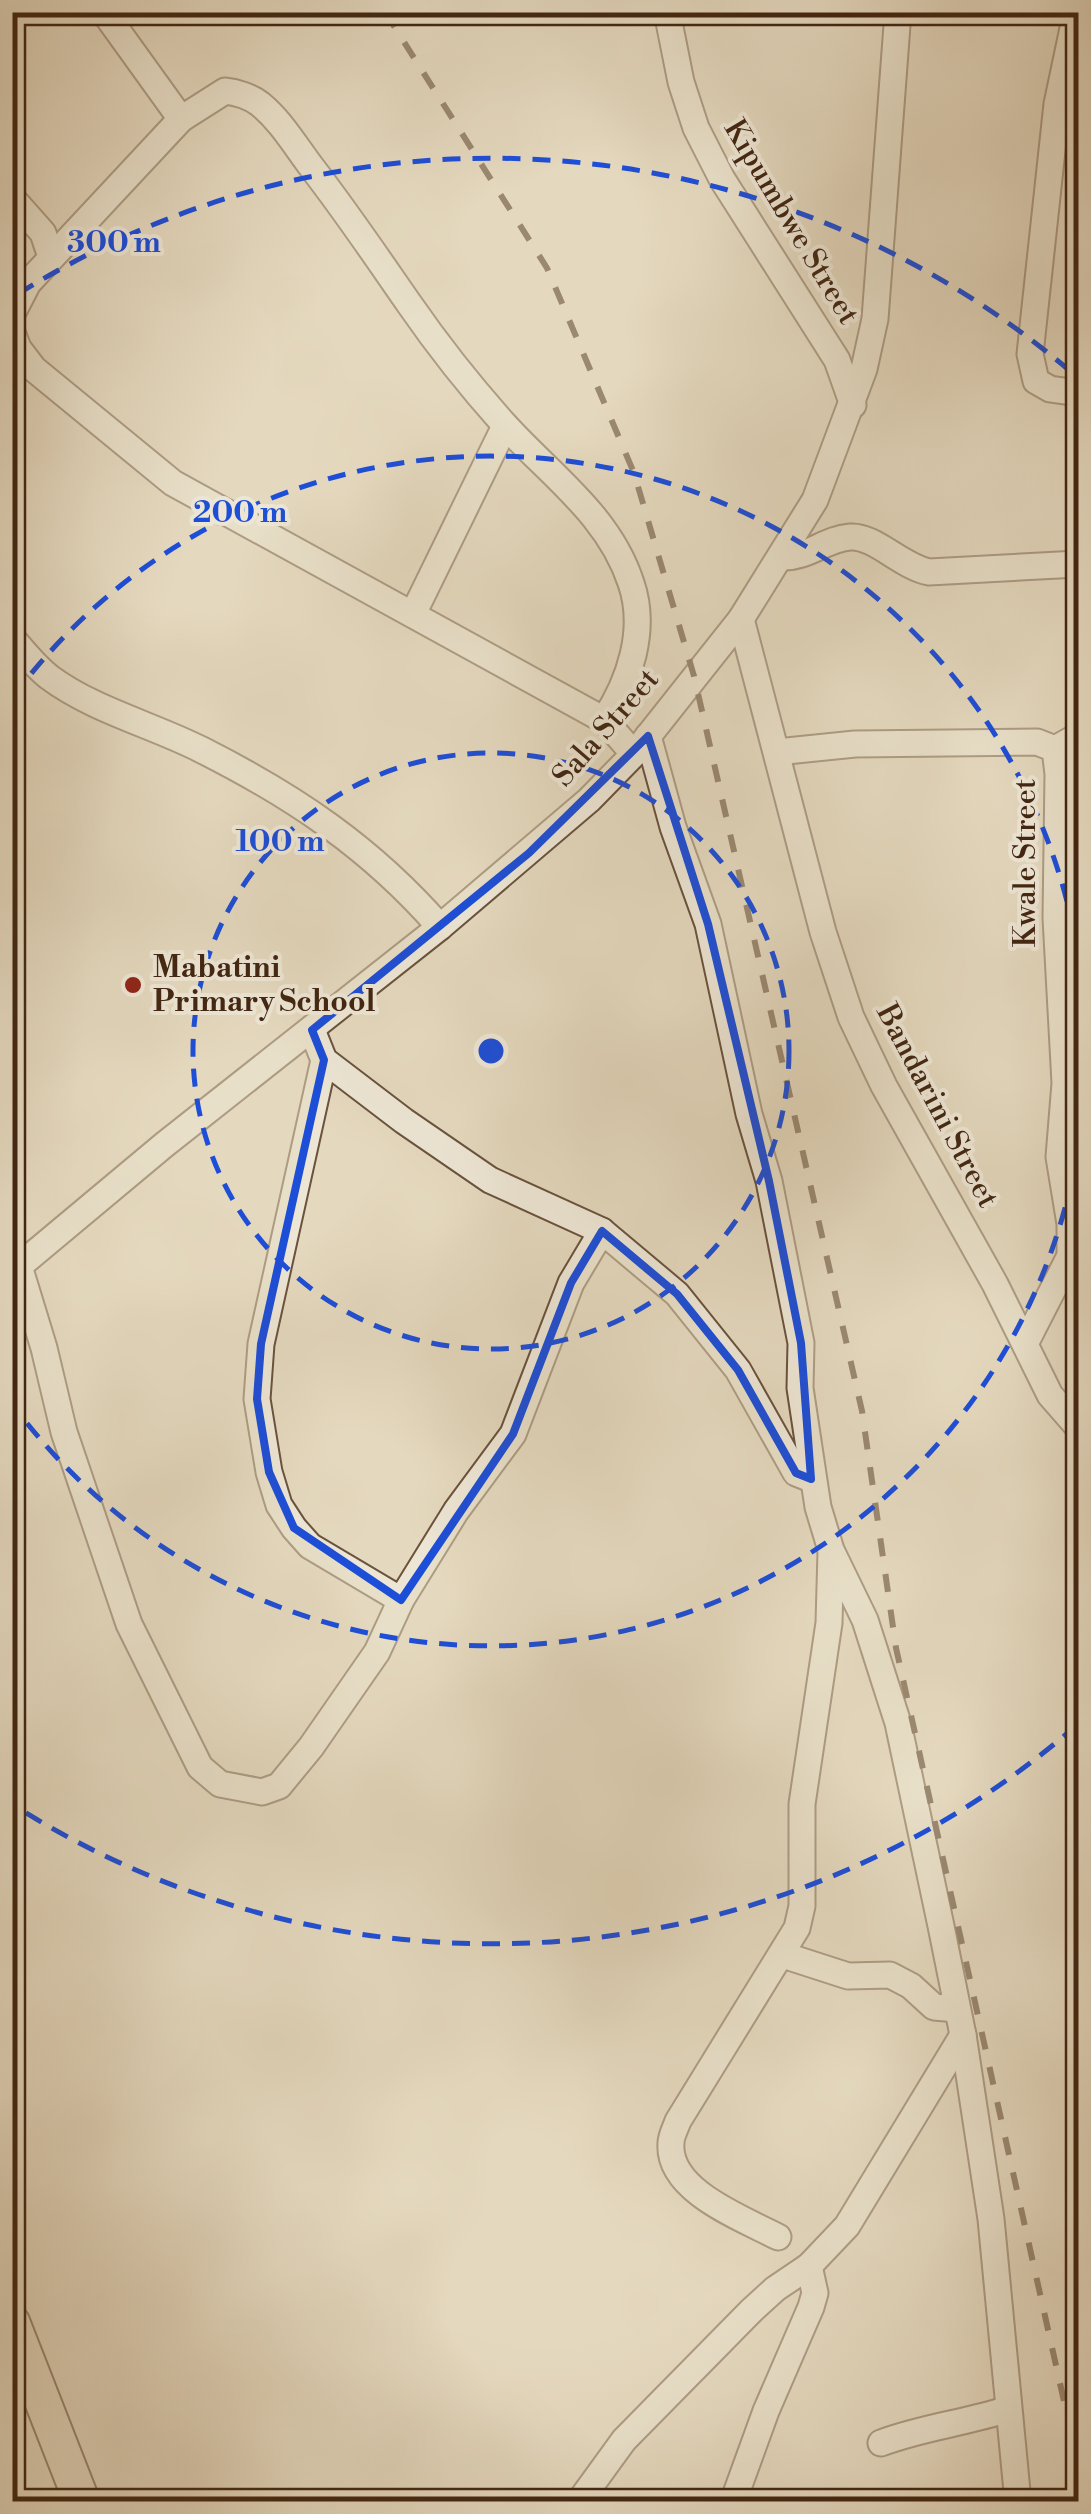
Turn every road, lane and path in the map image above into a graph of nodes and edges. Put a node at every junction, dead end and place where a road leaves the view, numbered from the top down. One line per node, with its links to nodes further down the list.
1 (104, 12): 5 (street)
2 (666, 12): 12 (street, Kipumbwe Street)
3 (898, 12): 12 (street, Sala Street)
4 (1075, 14): 11 (street)
5 (181, 119): 7 (street); 13 (street)
6 (12, 198): 7 (street)
7 (51, 256): 8 (street)
8 (12, 314)
9 (12, 332): 10 (street)
10 (23, 366): 16 (street)
11 (1078, 393)
12 (853, 405): 14 (street, Sala Street)
13 (506, 426): 16 (street); 19 (street)
14 (782, 558): 15 (street); 17 (street, Sala Street)
15 (1078, 564)
16 (414, 612): 19 (street)
17 (741, 618): 21 (street, Sala Street); 23 (street, Bandarini Street)
18 (12, 638): 25 (street)
19 (604, 720): 21 (street)
20 (1078, 736): 22 (street)
21 (641, 745): 25 (street, Sala Street); 34 (street)
22 (1055, 750): 23 (street, Kwale Street); 24 (street, Kwale Street)
23 (778, 752): 32 (street, Bandarini Street)
24 (1068, 917): 28 (street, Kwale Street)
25 (440, 927): 26 (street, Sala Street)
26 (312, 1030): 27 (street); 31 (street, Sala Street)
27 (324, 1060): 29 (street); 36 (street)
28 (1072, 1083): 30 (street, Kwale Street)
29 (602, 1231): 34 (street); 36 (street)
30 (1074, 1254): 32 (street)
31 (16, 1269): 36 (street)
32 (1026, 1342): 33 (street, Bandarini Street)
33 (1078, 1428)
34 (811, 1479): 35 (street)
35 (831, 1550): 37 (street); 38 (street)
36 (401, 1600)
37 (783, 1955): 38 (street); 40 (street)
38 (957, 2008): 39 (street)
39 (963, 2035): 41 (street); 43 (street)
40 (778, 2237)
41 (809, 2266): 46 (street); 47 (street)
42 (12, 2323): 45 (highway)
43 (1008, 2408): 44 (street); 48 (street)
44 (881, 2443)
45 (82, 2502)
46 (579, 2502)
47 (732, 2502)
48 (1018, 2502)

